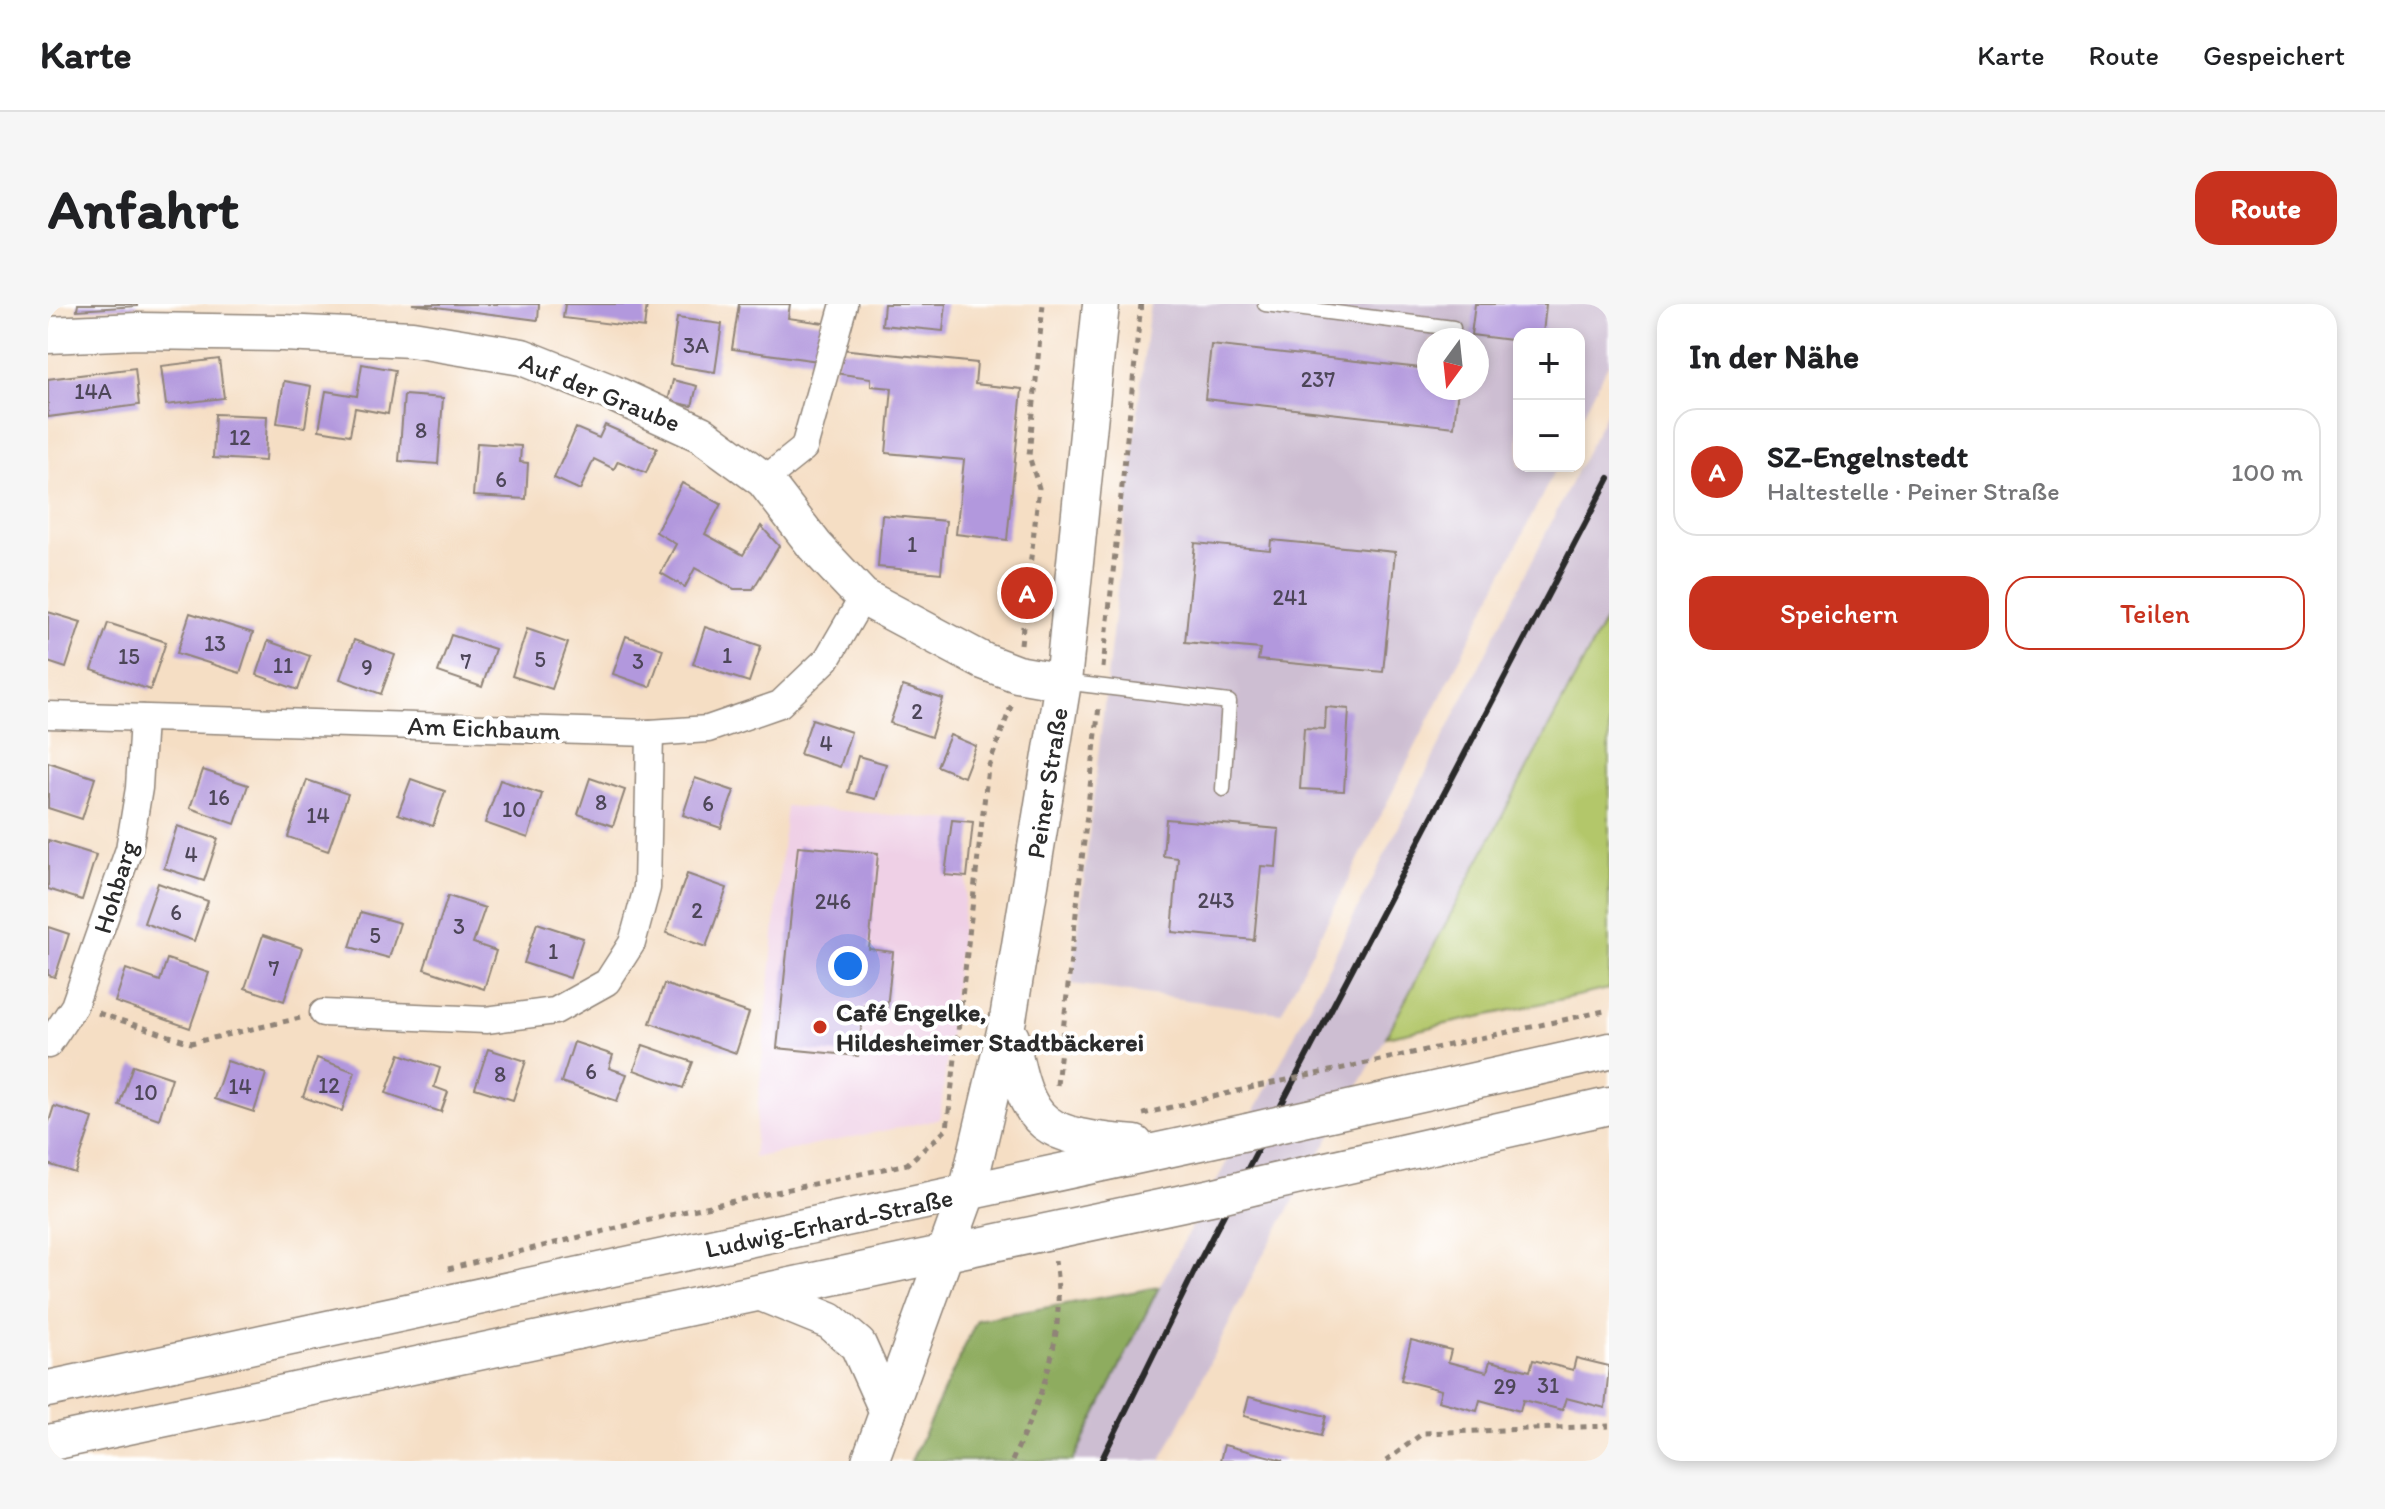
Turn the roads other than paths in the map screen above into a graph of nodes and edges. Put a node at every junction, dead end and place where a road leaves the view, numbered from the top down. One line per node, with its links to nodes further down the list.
1 (844, 304): 6 (street)
2 (1101, 304): 8 (main road, Peiner Straße)
3 (1265, 304): 4 (lane)
4 (1453, 328)
5 (48, 335): 6 (main road, Auf der Graube)
6 (764, 480): 7 (main road, Auf der Graube)
7 (863, 597): 8 (main road, Auf der Graube); 11 (street, Am Eichbaum)
8 (1063, 682): 12 (lane); 14 (main road, Peiner Straße)
9 (48, 715): 10 (street, Am Eichbaum)
10 (143, 718): 11 (street, Am Eichbaum); 15 (street, Hohbarg)
11 (650, 733): 13 (street)
12 (1223, 789)
13 (323, 1013)
14 (1008, 1019): 18 (main road); 19 (main road, Peiner Straße)
15 (48, 1045)
16 (1609, 1051): 18 (main road, Ludwig-Erhard-Straße, bridge)
17 (1609, 1106): 20 (main road, Ludwig-Erhard-Straße, bridge)
18 (1172, 1147): 19 (main road, Ludwig-Erhard-Straße)
19 (967, 1193): 20 (main road, Peiner Straße); 22 (main road, Ludwig-Erhard-Straße)
20 (945, 1254): 21 (main road, Ludwig-Erhard-Straße); 23 (main road, Peiner Straße)
21 (764, 1294): 23 (main road); 24 (main road, Ludwig-Erhard-Straße)
22 (48, 1389)
23 (888, 1412): 25 (main road, Peiner Straße)
24 (48, 1443)
25 (870, 1461)

